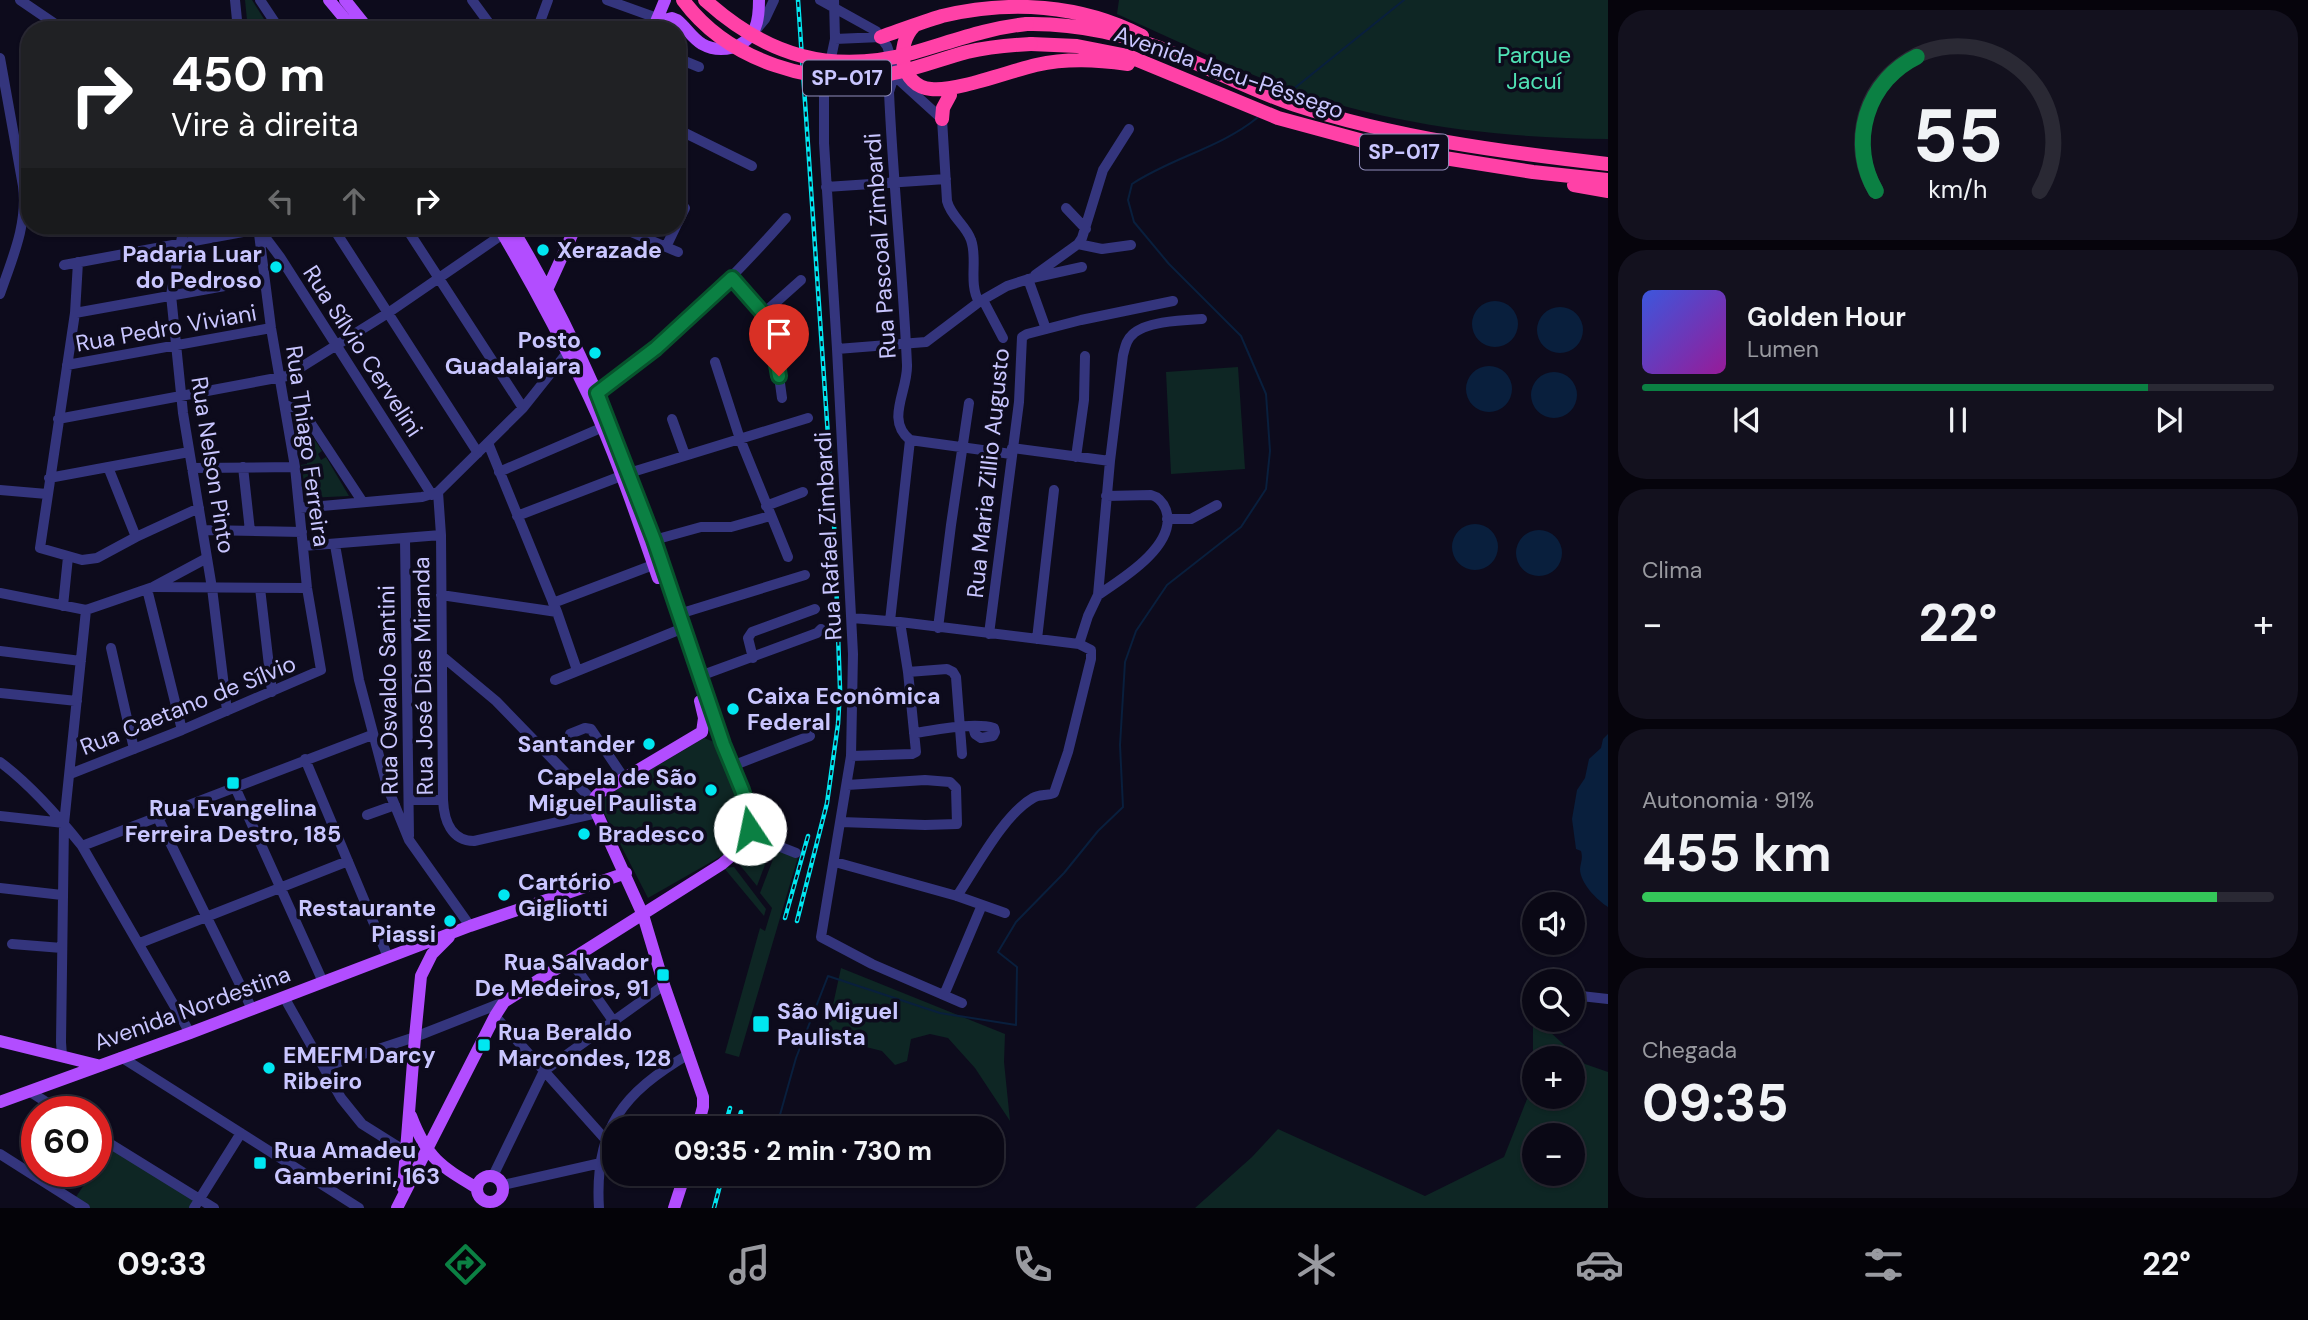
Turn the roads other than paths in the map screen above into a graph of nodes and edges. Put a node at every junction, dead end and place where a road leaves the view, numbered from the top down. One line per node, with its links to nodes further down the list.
1 (20, 0): 16 (street)
2 (234, 0): 17 (street)
3 (260, 0): 18 (street)
4 (328, 0): 19 (main road)
5 (472, 0): 21 (street)
6 (548, 0): 22 (street)
7 (607, 0): 23 (street)
8 (666, 0): 24 (main road); 25 (main road)
9 (683, 0): 36 (highway, Avenida Jacu-Pêssego / SP-017, bridge)
10 (703, 0): 31 (main road); 32 (highway, Avenida Jacu-Pêssego / SP-017, bridge)
11 (759, 0): 28 (main road)
12 (774, 0): 28 (street)
13 (820, 0): 15 (street)
14 (352, 2): 20 (main road)
15 (834, 5): 29 (street); 30 (street, Rua Rafael Zimbardi)
16 (51, 21)
17 (237, 21)
18 (274, 21)
19 (346, 21)
20 (364, 21)
21 (487, 21)
22 (540, 21)
23 (647, 21)
24 (658, 21)
25 (681, 21)
26 (914, 26): 29 (highway); 32 (highway); 38 (highway)
27 (686, 28): 31 (main road)
28 (753, 33): 31 (main road)
29 (881, 37): 30 (street); 37 (street)
30 (835, 39): 53 (street, Rua Rafael Zimbardi)
31 (724, 49)
32 (1174, 53): 44 (highway, Avenida Jacu-Pêssego / SP-017)
33 (0, 58): 49 (street)
34 (686, 62): 35 (street)
35 (699, 67)
36 (1161, 69): 38 (highway); 48 (highway, Avenida Jacu-Pêssego / SP-017)
37 (895, 74): 39 (street); 52 (street, Rua Pascoal Zimbardi)
38 (964, 84): 40 (highway)
39 (908, 90): 40 (highway); 41 (street)
40 (950, 95): 41 (highway)
41 (942, 119): 50 (street)
42 (1129, 129): 58 (street)
43 (686, 133): 47 (street)
44 (1534, 155): 45 (highway); 46 (highway)
45 (1608, 155)
46 (1608, 164)
47 (752, 166)
48 (1533, 172): 51 (highway); 54 (highway)
49 (21, 175)
50 (946, 179): 52 (street); 87 (street)
51 (1608, 180)
52 (894, 182): 53 (street); 99 (street, Rua Pascoal Zimbardi)
53 (826, 187): 102 (street, Rua Rafael Zimbardi)
54 (1608, 191)
55 (1066, 208): 58 (street)
56 (786, 218): 79 (street)
57 (21, 224): 85 (street)
58 (1086, 229): 72 (street)
59 (182, 235): 71 (street, Rua Nelson Pinto)
60 (224, 235): 71 (street)
61 (259, 235): 81 (street, Rua Thiago Ferreira)
62 (263, 235): 101 (street, Rua Sílvio Cervelini)
63 (338, 235): 92 (street)
64 (411, 235): 82 (street)
65 (495, 235): 82 (street)
66 (508, 235): 89 (main road)
67 (509, 235): 84 (main road)
68 (572, 235): 84 (main road)
69 (638, 235): 74 (street)
70 (672, 235): 74 (street)
71 (181, 244): 76 (street); 86 (street, Rua Nelson Pinto)
72 (1078, 244): 73 (street); 80 (street)
73 (1131, 245)
74 (666, 247): 75 (street)
75 (678, 252)
76 (78, 262): 77 (street); 91 (street)
77 (64, 265)
78 (1082, 267): 80 (street)
79 (732, 278): 93 (street); 108 (street)
80 (1030, 278): 87 (street); 97 (street)
81 (264, 279): 86 (street); 96 (street, Rua Thiago Ferreira)
82 (439, 279): 92 (street); 113 (street)
83 (802, 280): 93 (street)
84 (547, 288): 89 (main road); 108 (main road)
85 (0, 294)
86 (171, 295): 91 (street); 100 (street, Rua Nelson Pinto)
87 (981, 301): 98 (street); 99 (street)
88 (1173, 301): 90 (street, Rua Maria Zillio Augusto)
89 (541, 302): 103 (main road)
90 (1152, 306): 95 (street); 97 (street, Rua Maria Zillio Augusto)
91 (75, 313): 106 (street)
92 (388, 313): 101 (street); 124 (street)
93 (764, 313): 110 (street)
94 (1202, 319): 95 (street)
95 (1155, 325): 127 (street)
96 (271, 328): 100 (street, Rua Pedro Viviani); 107 (street, Rua Thiago Ferreira)
97 (1045, 329): 122 (street, Rua Maria Zillio Augusto)
98 (1003, 338)
99 (905, 344): 102 (street); 119 (street, Rua Pascoal Zimbardi)
100 (176, 346): 106 (street, Rua Pedro Viviani); 109 (street, Rua Nelson Pinto)
101 (336, 346): 107 (street); 139 (street, Rua Sílvio Cervelini)
102 (837, 349): 175 (street, Rua Rafael Zimbardi)
103 (566, 354): 108 (main road); 113 (street)
104 (1085, 356): 126 (street)
105 (715, 362): 118 (street)
106 (67, 365): 115 (street)
107 (281, 378): 109 (street); 112 (street, Rua Thiago Ferreira)
108 (593, 395): 117 (main road); 133 (main road)
109 (182, 396): 115 (street); 123 (street, Rua Nelson Pinto)
110 (782, 398)
111 (969, 403): 121 (street)
112 (285, 405): 130 (street, Rua Thiago Ferreira); 141 (street)
113 (523, 408): 120 (street)
114 (808, 418): 118 (street)
115 (58, 419): 134 (street)
116 (672, 419): 125 (street)
117 (601, 428): 132 (street); 133 (main road)
118 (740, 439): 125 (street); 143 (street)
119 (910, 440): 121 (street); 176 (street, Rua Pascoal Zimbardi)
120 (488, 443): 124 (street); 132 (street)
121 (962, 448): 122 (street); 177 (street)
122 (1012, 451): 126 (street); 180 (street, Rua Maria Zillio Augusto)
123 (189, 452): 128 (street); 131 (street, Rua Nelson Pinto)
124 (478, 453): 139 (street)
125 (685, 455): 133 (street)
126 (1076, 457): 127 (street)
127 (1110, 461): 140 (street)
128 (108, 467): 134 (street); 153 (street)
129 (243, 467): 130 (street); 131 (street); 150 (street)
130 (295, 467): 145 (street, Rua Thiago Ferreira)
131 (192, 468): 144 (street, Rua Nelson Pinto)
132 (499, 472): 146 (street)
133 (625, 474): 146 (street); 155 (main road); 161 (main road)
134 (49, 478): 138 (street)
135 (0, 490): 138 (street)
136 (1054, 490): 181 (street)
137 (803, 492): 143 (street)
138 (47, 494): 158 (street)
139 (435, 494): 141 (street); 152 (street, Rua José Dias Miranda)
140 (1106, 496): 148 (street); 169 (street)
141 (362, 501): 145 (street)
142 (1217, 505): 148 (street)
143 (766, 506): 147 (street)
144 (199, 508): 149 (street, Rua Nelson Pinto); 153 (street)
145 (300, 508): 151 (street, Rua Thiago Ferreira)
146 (517, 516): 171 (street)
147 (770, 516): 155 (street); 159 (street)
148 (1167, 519): 169 (street)
149 (203, 530): 150 (street); 160 (street, Rua Nelson Pinto)
150 (250, 531): 151 (street)
151 (302, 533): 157 (street, Rua Thiago Ferreira)
152 (441, 535): 154 (street); 168 (street, Rua José Dias Miranda)
153 (136, 537): 158 (street)
154 (405, 538): 156 (street); 216 (street, Rua Osvaldo Santini)
155 (654, 540): 174 (main road)
156 (335, 545): 157 (street); 203 (street)
157 (303, 546): 166 (street, Rua Thiago Ferreira)
158 (68, 557): 170 (street)
159 (788, 557)
160 (207, 558): 163 (street); 164 (street, Rua Nelson Pinto)
161 (653, 565): 171 (street); 179 (main road)
162 (805, 575): 174 (street)
163 (150, 588): 164 (street); 173 (street); 199 (street)
164 (212, 588): 165 (street); 196 (street, Rua Nelson Pinto)
165 (260, 588): 166 (street); 193 (street)
166 (307, 588): 189 (street, Rua Thiago Ferreira)
167 (0, 593): 170 (street)
168 (441, 595): 171 (street); 185 (street, Rua José Dias Miranda)
169 (1098, 595): 182 (street)
170 (63, 607): 173 (street)
171 (555, 608): 188 (street)
172 (815, 609): 186 (street)
173 (86, 610): 187 (street)
174 (679, 614): 191 (main road)
175 (852, 618): 176 (street); 208 (street, Rua Rafael Zimbardi)
176 (895, 621): 177 (street); 190 (street, Rua Pascoal Zimbardi)
177 (938, 628): 180 (street)
178 (821, 629): 186 (street)
179 (676, 631): 188 (street); 200 (main road)
180 (989, 634): 181 (street)
181 (1037, 639): 182 (street)
182 (1083, 645): 235 (street)
183 (111, 648): 206 (street)
184 (0, 651): 187 (street)
185 (442, 656): 217 (street, Rua José Dias Miranda); 219 (street)
186 (754, 658): 191 (street)
187 (81, 662): 195 (street)
188 (577, 670): 192 (street)
189 (320, 671): 193 (street, Rua Caetano de Sílvio)
190 (908, 672): 197 (street); 201 (street, Rua Pascoal Zimbardi)
191 (700, 676): 205 (main road)
192 (555, 680)
193 (272, 692): 196 (street, Rua Caetano de Sílvio)
194 (0, 693): 195 (street)
195 (77, 701): 212 (street)
196 (227, 711): 199 (street, Rua Caetano de Sílvio)
197 (959, 727): 198 (street); 201 (street); 207 (street)
198 (973, 727)
199 (182, 730): 206 (street, Rua Caetano de Sílvio)
200 (702, 732): 205 (main road); 213 (main road)
201 (914, 733): 208 (street, Rua Pascoal Zimbardi)
202 (570, 734): 213 (street)
203 (372, 735): 209 (street); 218 (street)
204 (810, 736): 211 (street)
205 (723, 744): 211 (main road)
206 (134, 749): 212 (street, Rua Caetano de Sílvio)
207 (962, 754)
208 (851, 756): 214 (street, Rua Rafael Zimbardi)
209 (305, 759): 215 (street); 229 (street)
210 (0, 762): 224 (street)
211 (732, 766): 225 (main road)
212 (70, 774): 224 (street)
213 (624, 778): 219 (main road)
214 (847, 785): 223 (street, Rua Rafael Zimbardi); 223 (street)
215 (234, 787): 222 (street); 232 (street)
216 (410, 800): 217 (street); 226 (street, Rua Osvaldo Santini)
217 (443, 800): 219 (street, Rua José Dias Miranda)
218 (395, 805): 220 (street); 226 (street)
219 (595, 807): 231 (main road)
220 (367, 815)
221 (0, 816): 224 (street)
222 (157, 816): 227 (street); 239 (street)
223 (841, 822): 230 (street, Rua Rafael Zimbardi)
224 (64, 824): 227 (street); 234 (street)
225 (748, 834): 228 (street); 238 (main road)
226 (409, 840): 240 (street)
227 (82, 846): 242 (street)
228 (796, 853)
229 (348, 861): 232 (street); 245 (street)
230 (835, 862): 235 (street); 250 (street, Rua Rafael Zimbardi)
231 (626, 873): 238 (main road); 240 (main road, Avenida Nordestina)
232 (279, 887): 239 (street); 248 (street)
233 (0, 888): 234 (street)
234 (62, 895): 244 (street)
235 (957, 895): 236 (street)
236 (982, 905): 237 (street); 250 (street)
237 (1005, 913)
238 (643, 915): 246 (main road); 249 (main road)
239 (206, 917): 242 (street); 256 (street)
240 (470, 926): 241 (main road, Avenida Nordestina)
241 (452, 934): 245 (main road, Avenida Nordestina); 247 (main road)
242 (139, 943): 259 (street)
243 (12, 944): 244 (street)
244 (62, 948): 263 (street)
245 (393, 955): 247 (main road); 248 (main road, Avenida Nordestina)
246 (571, 961): 254 (main road); 258 (street)
247 (422, 976): 260 (main road)
248 (323, 982): 252 (main road, Avenida Nordestina)
249 (664, 985): 258 (street); 262 (main road)
250 (944, 995): 255 (street)
251 (1585, 996): 253 (street)
252 (284, 997): 256 (main road, Avenida Nordestina); 266 (street)
253 (1608, 999)
254 (505, 1002): 257 (main road); 260 (street)
255 (962, 1003)
256 (252, 1009): 259 (main road, Avenida Nordestina)
257 (495, 1016): 267 (street); 278 (main road)
258 (614, 1022): 267 (street)
259 (190, 1032): 264 (main road, Avenida Nordestina)
260 (415, 1037): 266 (street); 272 (main road)
261 (0, 1041): 263 (main road)
262 (689, 1054): 273 (street); 274 (main road)
263 (62, 1056): 265 (main road); 268 (main road)
264 (121, 1057): 265 (main road, Avenida Nordestina); 275 (street)
265 (97, 1065): 268 (main road, Avenida Nordestina)
266 (324, 1067): 279 (street)
267 (544, 1071): 276 (street); 283 (street)
268 (73, 1075): 269 (main road, Avenida Nordestina)
269 (29, 1091): 270 (street); 271 (main road, Avenida Nordestina)
270 (37, 1096)
271 (0, 1102)
272 (410, 1112): 278 (main road); 279 (main road)
273 (618, 1116)
274 (700, 1116)
275 (241, 1133): 287 (street); 291 (street)
276 (602, 1135)
277 (112, 1146): 287 (street)
278 (426, 1149): 285 (main road); 286 (main road)
279 (405, 1152): 286 (main road)
280 (0, 1154): 289 (street)
281 (602, 1155): 282 (street)
282 (600, 1163): 283 (street); 292 (street)
283 (498, 1181): 285 (main road); 288 (main road)
284 (681, 1186): 293 (main road)
285 (477, 1188): 288 (main road)
286 (400, 1202)
287 (197, 1203): 290 (street)
288 (491, 1205)
289 (85, 1208)
290 (214, 1208)
291 (359, 1208)
292 (599, 1208)
293 (674, 1208)

